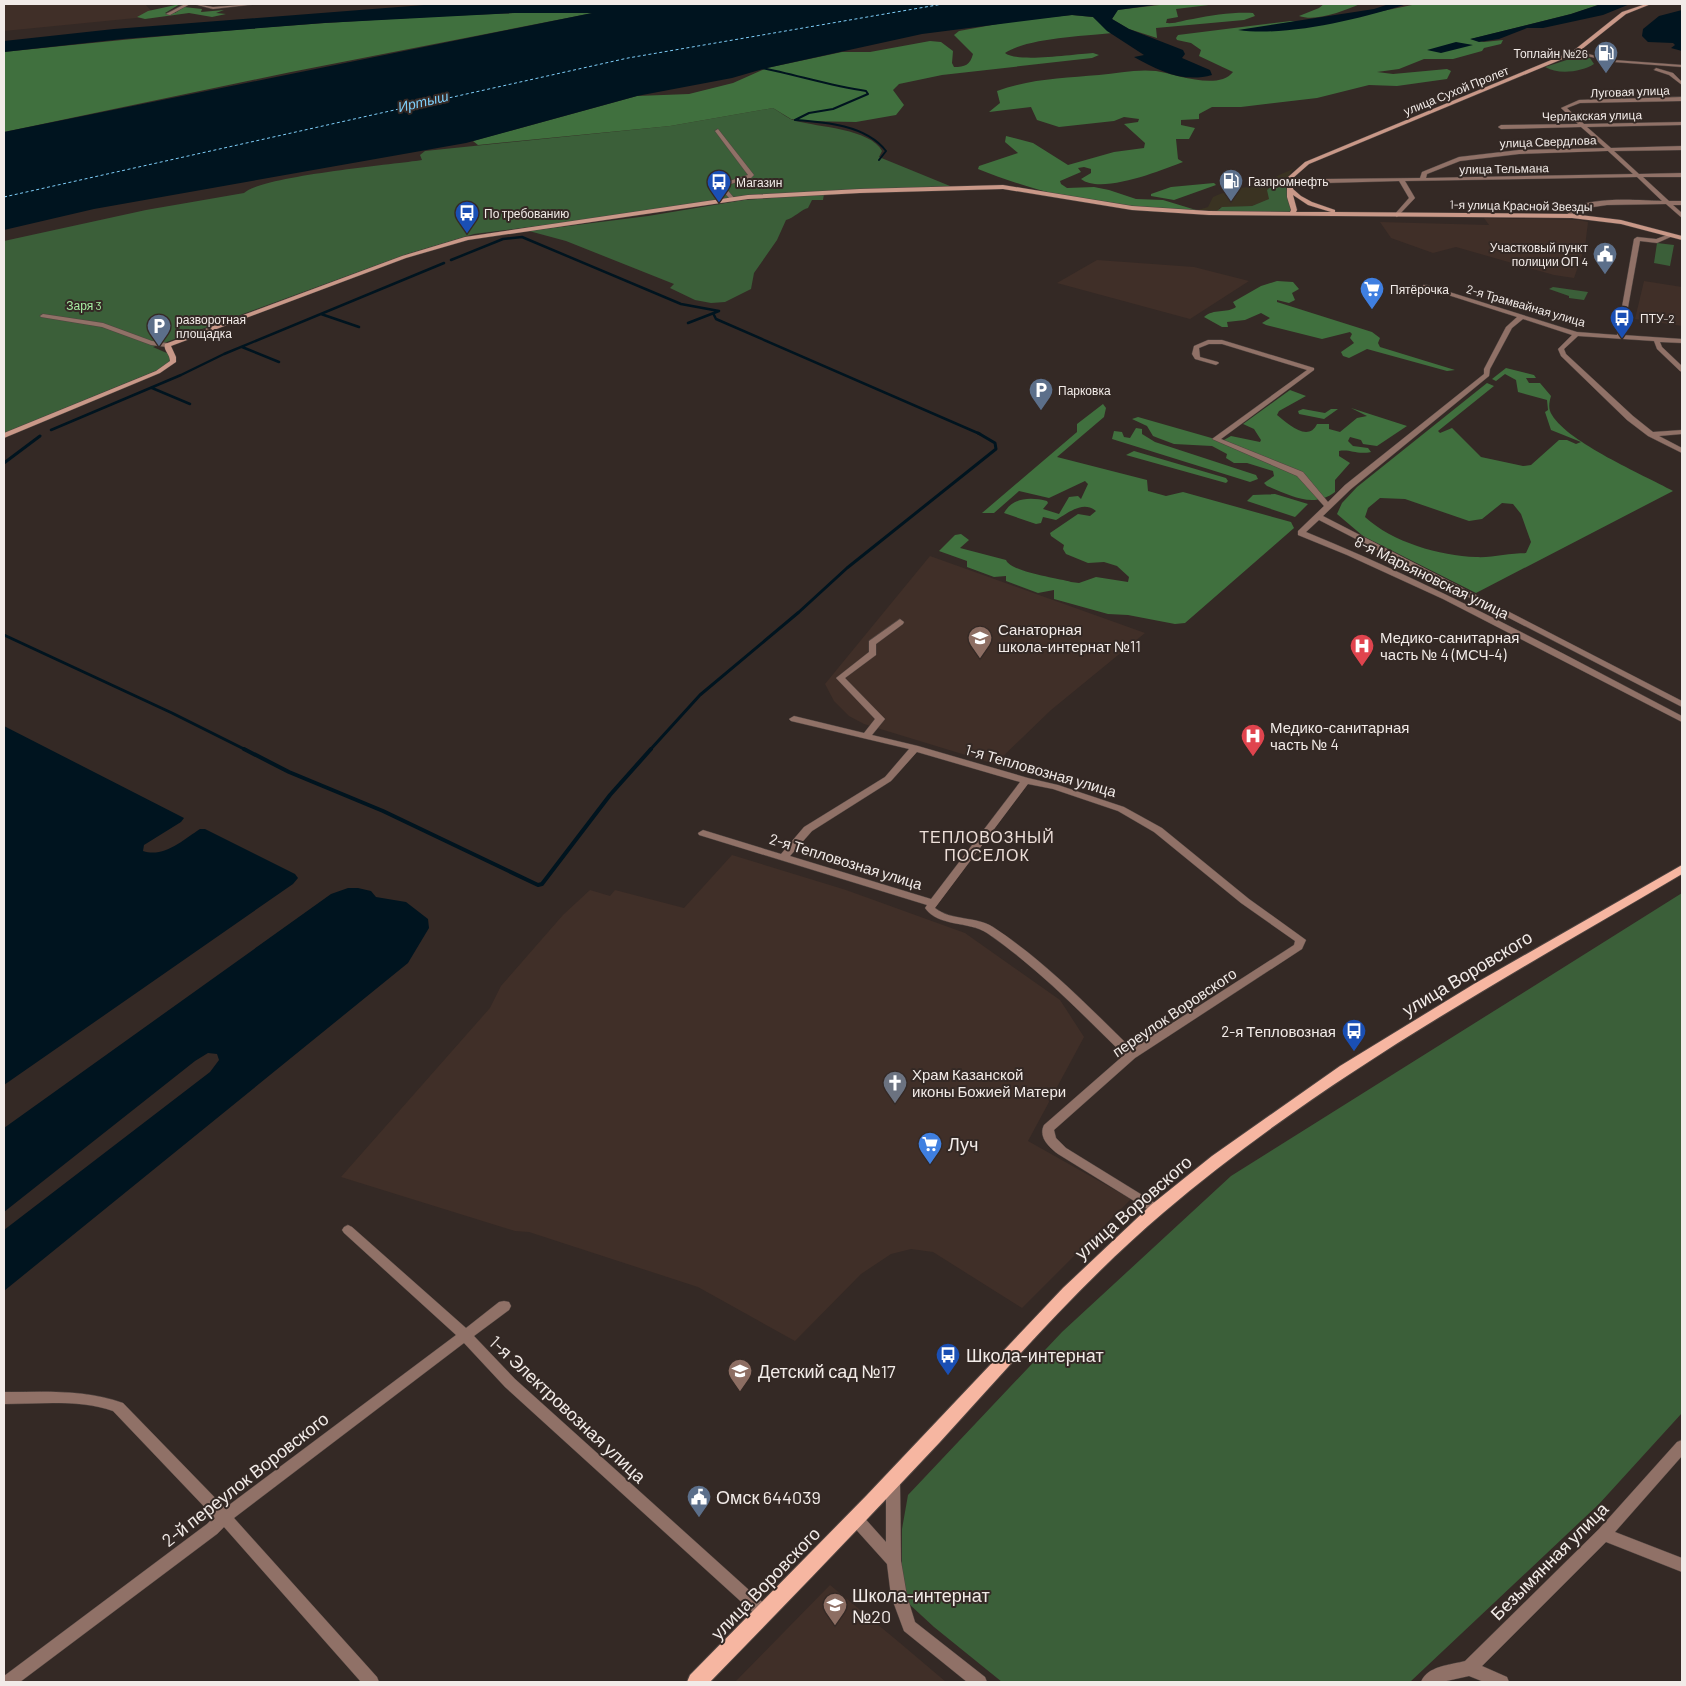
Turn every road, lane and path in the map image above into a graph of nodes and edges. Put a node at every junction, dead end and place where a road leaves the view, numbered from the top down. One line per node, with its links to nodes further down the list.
1 (188, 4): 5 (street)
2 (196, 4): 3 (street)
3 (255, 4)
4 (1649, 4): 6 (street, улица Сухой Пролет)
5 (168, 14)
6 (1575, 52): 7 (street); 22 (street, улица Сухой Пролет)
7 (1630, 64): 8 (street); 9 (street)
8 (1682, 66)
9 (1682, 84)
10 (1682, 99): 12 (street, Луговая улица)
11 (1682, 123): 12 (street, Черлакская улица)
12 (1582, 126): 13 (street, Черлакская улица); 16 (street)
13 (1501, 127)
14 (718, 131): 23 (street)
15 (1682, 148): 16 (street, улица Свердлова)
16 (1608, 150): 18 (street); 19 (street, улица Свердлова)
17 (1682, 175): 18 (street, улица Тельмана)
18 (1636, 176): 19 (street, улица Тельмана); 24 (street)
19 (1423, 179): 20 (street, улица Тельмана)
20 (1401, 180): 21 (street, улица Тельмана); 30 (street)
21 (1326, 181)
22 (1290, 189): 26 (street); 27 (street)
23 (732, 199): 27 (street); 42 (street)
24 (1667, 203): 25 (street); 31 (street); 32 (street)
25 (1682, 203)
26 (1314, 205): 28 (street); 29 (street)
27 (1281, 214): 29 (street)
28 (1357, 214): 29 (street); 30 (street, 1-я улица Красной Звезды)
29 (1300, 215)
30 (1397, 215): 31 (street, 1-я улица Красной Звезды)
31 (1572, 216): 33 (street, 1-я улица Красной Звезды)
32 (1682, 216)
33 (1672, 235): 34 (street, 1-я улица Красной Звезды); 39 (street)
34 (1682, 238)
35 (1425, 286): 37 (street, 2-я Трамвайная улица)
36 (43, 316): 42 (street)
37 (1522, 317): 38 (street, 2-я Трамвайная улица); 49 (street)
38 (1576, 334): 39 (street, 2-я Трамвайная улица); 46 (street)
39 (1620, 336): 40 (street, 2-я Трамвайная улица)
40 (1657, 341): 41 (street, 2-я Трамвайная улица); 44 (street)
41 (1682, 341)
42 (167, 344): 47 (street)
43 (1216, 363): 49 (street)
44 (1682, 370)
45 (1682, 432): 46 (street)
46 (1651, 434): 48 (street)
47 (4, 436)
48 (1682, 451)
49 (1328, 506): 50 (street)
50 (1318, 516): 52 (street, 8-я Марьяновская улица); 54 (street, 8-я Марьяновская улица)
51 (900, 622): 55 (street)
52 (1682, 704)
53 (794, 719): 55 (street, 1-я Тепловозная улица)
54 (1682, 719)
55 (866, 736): 56 (street, 1-я Тепловозная улица)
56 (915, 748): 57 (street, 1-я Тепловозная улица); 59 (street)
57 (1026, 781): 61 (street); 62 (street, 1-я Тепловозная улица)
58 (703, 833): 59 (street, 2-я Тепловозная улица)
59 (784, 857): 61 (street, 2-я Тепловозная улица)
60 (1682, 869): 64 (main road, улица Воровского)
61 (933, 903): 63 (street, 2-я Тепловозная улица)
62 (1301, 940): 63 (street, переулок Воровского)
63 (1131, 1055): 64 (street, переулок Воровского)
64 (1156, 1210): 70 (main road, улица Воровского)
65 (348, 1230): 67 (street, 1-я Электровозная улица)
66 (504, 1306): 67 (street, 2-й переулок Воровского)
67 (465, 1335): 71 (street, 2-й переулок Воровского); 76 (street, 1-я Электровозная улица)
68 (4, 1398): 71 (street)
69 (1682, 1446): 73 (street, Безымянная улица)
70 (892, 1480): 72 (main road, улица Воровского); 74 (street)
71 (224, 1517): 78 (street, 2-й переулок Воровского); 79 (street)
72 (856, 1519): 74 (street); 76 (main road, улица Воровского)
73 (1604, 1534): 75 (street); 77 (street, Безымянная улица)
74 (894, 1561): 81 (street)
75 (1682, 1565)
76 (764, 1613): 80 (main road, улица Воровского)
77 (1469, 1668): 82 (street); 83 (street)
78 (8, 1682)
79 (371, 1682)
80 (697, 1682)
81 (979, 1682)
82 (1429, 1682)
83 (1501, 1682)

